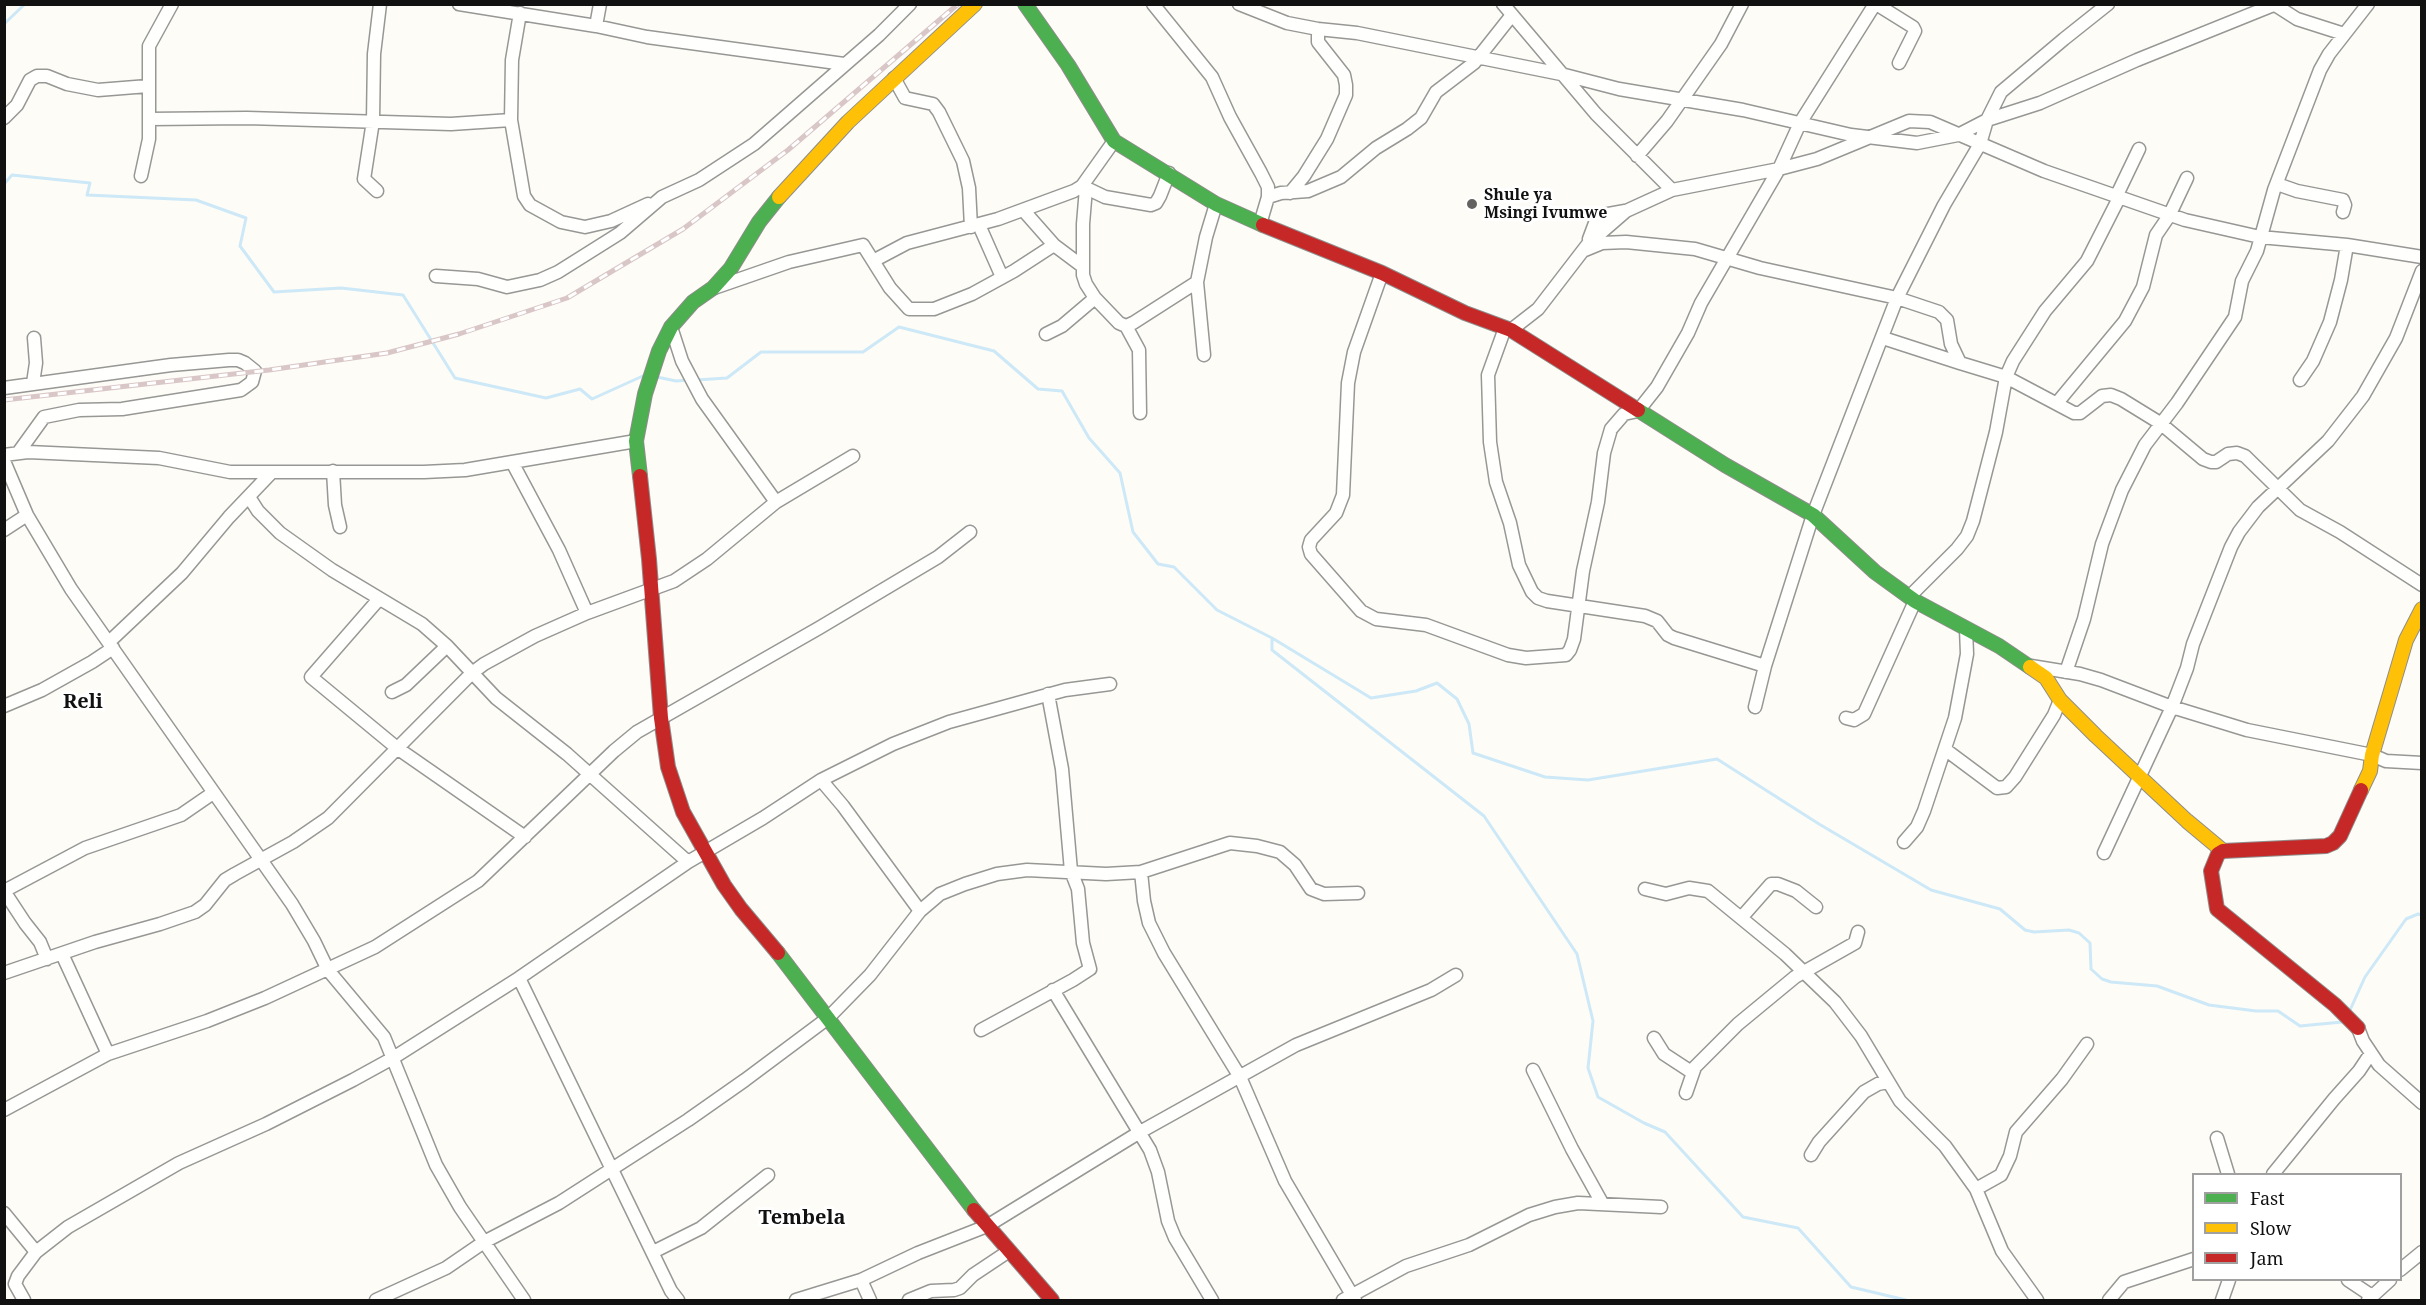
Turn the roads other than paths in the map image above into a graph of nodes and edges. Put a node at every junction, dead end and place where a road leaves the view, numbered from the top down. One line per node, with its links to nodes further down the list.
1 (172, 4): 26 (street)
2 (380, 4): 32 (street)
3 (600, 4): 18 (street)
4 (910, 4): 23 (street)
5 (975, 4): 25 (street)
6 (1025, 4): 36 (street)
7 (1153, 4): 50 (street)
8 (1239, 4): 19 (street)
9 (1503, 4): 17 (street)
10 (1742, 4): 27 (street)
11 (1875, 4): 22 (street); 33 (street)
12 (2108, 4): 31 (street)
13 (2368, 4): 20 (street)
14 (461, 5): 16 (street)
15 (2275, 5): 20 (street); 31 (street)
16 (520, 13): 18 (street); 30 (street)
17 (1512, 15): 21 (street); 24 (street)
18 (596, 26): 23 (street)
19 (1318, 29): 21 (street); 48 (street)
20 (2344, 34): 44 (street)
21 (1478, 58): 24 (street); 48 (street)
22 (1899, 63)
23 (844, 64): 49 (street)
24 (1561, 74): 27 (street); 39 (street)
25 (894, 78): 57 (street); 71 (street)
26 (148, 86): 28 (street); 29 (street)
27 (1681, 98): 33 (street); 39 (street)
28 (4, 118)
29 (149, 119): 32 (street); 42 (street)
30 (511, 120): 32 (street); 49 (street)
31 (1987, 120): 34 (street); 37 (street)
32 (373, 121): 47 (street)
33 (1800, 123): 35 (street); 40 (street)
34 (1958, 135): 35 (street); 35 (street); 37 (street)
35 (1870, 138): 40 (street)
36 (1114, 141): 41 (street); 45 (street)
37 (1980, 144): 51 (street); 73 (street)
38 (2139, 149): 51 (street)
39 (1637, 156): 46 (street)
40 (1779, 169): 46 (street); 62 (street)
41 (1169, 173): 45 (street); 52 (street)
42 (141, 176)
43 (2187, 178): 55 (street)
44 (2277, 184): 54 (street); 58 (street)
45 (1084, 187): 53 (street); 65 (street)
46 (1672, 190): 61 (street)
47 (377, 191)
48 (1290, 194): 50 (street)
49 (662, 197): 68 (street)
50 (1268, 197): 56 (street)
51 (2118, 197): 55 (street); 82 (street)
52 (1216, 204): 56 (street); 70 (street)
53 (1024, 211): 57 (street); 59 (street)
54 (2343, 212)
55 (2169, 216): 58 (street); 86 (street)
56 (1260, 224): 67 (street)
57 (975, 226): 64 (street); 69 (street)
58 (2260, 237): 60 (street); 89 (street)
59 (1054, 245): 65 (street); 69 (street)
60 (2347, 245): 63 (street); 83 (street)
61 (1585, 247): 62 (street); 76 (street)
62 (1727, 257): 73 (street); 87 (street)
63 (2421, 257)
64 (873, 261): 69 (street); 71 (street)
65 (1082, 266): 72 (street)
66 (2421, 271): 98 (street)
67 (1382, 273): 76 (street); 110 (street)
68 (436, 276)
69 (1002, 277)
70 (1197, 282): 74 (street); 80 (street)
71 (713, 288): 75 (street)
72 (1095, 298): 74 (street); 77 (street)
73 (1897, 298): 79 (street); 81 (street)
74 (1126, 326): 88 (street)
75 (670, 327): 90 (street); 100 (street)
76 (1508, 329): 87 (street); 110 (street)
77 (1046, 334)
78 (34, 338): 84 (street)
79 (1883, 338): 81 (street); 102 (street)
80 (1204, 355)
81 (1959, 363): 82 (street)
82 (2006, 377): 86 (street); 109 (street)
83 (2300, 380)
84 (33, 383): 85 (street); 91 (street)
85 (4, 388)
86 (2058, 403): 89 (street)
87 (1638, 411): 102 (street); 110 (street)
88 (1140, 413)
89 (2160, 423): 98 (street); 118 (street)
90 (636, 441): 95 (street); 107 (street)
91 (18, 453): 92 (street); 97 (street)
92 (4, 455)
93 (854, 456): 100 (street)
94 (4, 461): 101 (street)
95 (512, 462): 96 (street); 112 (street)
96 (333, 471): 97 (street); 103 (street)
97 (271, 472): 99 (street)
98 (2276, 488): 106 (street); 126 (street)
99 (249, 497): 108 (street); 114 (street)
100 (776, 502): 107 (street)
101 (27, 515): 104 (street); 114 (street)
102 (1813, 515): 109 (street); 116 (street)
103 (340, 527)
104 (4, 530)
105 (970, 532): 127 (street)
106 (2421, 585)
107 (651, 591): 112 (street); 127 (street)
108 (379, 599): 115 (street); 129 (street)
109 (1912, 599): 113 (street); 128 (street)
110 (1579, 604): 116 (street)
111 (2421, 609): 131 (street)
112 (587, 613): 119 (street)
113 (1966, 629): 117 (street); 130 (street)
114 (111, 645): 124 (street); 136 (street)
115 (447, 646): 119 (street); 121 (street)
116 (1765, 666): 125 (street)
117 (2030, 666): 118 (street); 123 (street)
118 (2066, 672): 126 (street)
119 (472, 673): 129 (street); 133 (street)
120 (1110, 684): 122 (street)
121 (392, 692)
122 (1048, 694): 135 (street); 144 (street)
123 (2060, 700): 130 (street); 134 (street)
124 (5, 705)
125 (1755, 707)
126 (2172, 707): 131 (street); 134 (street)
127 (661, 718): 133 (street); 140 (street)
128 (1846, 718)
129 (397, 747): 137 (street); 142 (street)
130 (1946, 750): 138 (street)
131 (2372, 755): 132 (street); 139 (street)
132 (2421, 763)
133 (589, 775): 137 (street); 143 (street)
134 (2140, 777): 139 (street); 141 (street)
135 (821, 780): 140 (street); 150 (street)
136 (213, 793): 142 (street); 148 (street)
137 (525, 837): 155 (street)
138 (1904, 842)
139 (2223, 851): 162 (street)
140 (705, 853): 143 (street); 161 (street)
141 (2104, 853)
142 (261, 858): 153 (street); 155 (street)
143 (688, 862): 159 (street)
144 (1071, 871): 145 (street); 150 (street); 160 (street)
145 (1141, 872): 147 (street); 171 (street)
146 (1645, 890): 151 (street)
147 (1358, 893)
148 (6, 896): 154 (street)
149 (1816, 907): 151 (street)
150 (920, 910): 161 (street)
151 (1741, 918): 157 (street)
152 (1858, 932): 157 (street)
153 (62, 954): 154 (street); 167 (street)
154 (47, 959): 156 (street)
155 (328, 970): 167 (street); 168 (street)
156 (4, 972)
157 (1804, 973): 170 (street); 172 (street)
158 (1456, 975): 171 (street)
159 (519, 978): 168 (street); 179 (street)
160 (1053, 990): 163 (street); 176 (street)
161 (828, 1018): 179 (street); 187 (street)
162 (2358, 1028): 166 (street)
163 (981, 1030)
164 (1654, 1038): 170 (street)
165 (2087, 1044): 183 (street)
166 (2372, 1053): 174 (street); 181 (street)
167 (108, 1054): 175 (street)
168 (393, 1058): 188 (street); 190 (street)
169 (1533, 1070): 184 (street)
170 (1692, 1073): 173 (street)
171 (1240, 1077): 176 (street); 202 (street)
172 (1888, 1082): 178 (street); 183 (street)
173 (1686, 1093)
174 (2421, 1103)
175 (4, 1110)
176 (1140, 1132): 187 (street); 211 (street)
177 (2217, 1138): 180 (street)
178 (1810, 1155)
179 (613, 1169): 188 (street); 191 (street)
180 (2228, 1173)
181 (2274, 1173)
182 (768, 1175): 191 (street)
183 (1976, 1189): 212 (street)
184 (1602, 1203): 185 (street); 202 (street)
185 (1661, 1207)
186 (4, 1213): 190 (street)
187 (987, 1226): 189 (street); 196 (street)
188 (484, 1242): 204 (street); 205 (street)
189 (1009, 1251): 209 (street); 210 (street)
190 (36, 1252): 200 (street)
191 (653, 1252): 206 (street)
192 (2421, 1252): 194 (street)
193 (2192, 1259): 213 (street)
194 (2402, 1268)
195 (4, 1277): 200 (street)
196 (861, 1280): 207 (street); 208 (street)
197 (2229, 1281): 214 (street)
198 (2349, 1281): 201 (street)
199 (2389, 1281): 201 (street)
200 (15, 1284): 203 (street)
201 (2370, 1298)
202 (1350, 1299)
203 (24, 1300)
204 (381, 1300)
205 (524, 1300)
206 (678, 1300)
207 (796, 1300)
208 (870, 1300)
209 (909, 1300)
210 (1052, 1300)
211 (1212, 1300)
212 (2037, 1300)
213 (2109, 1300)
214 (2222, 1300)

